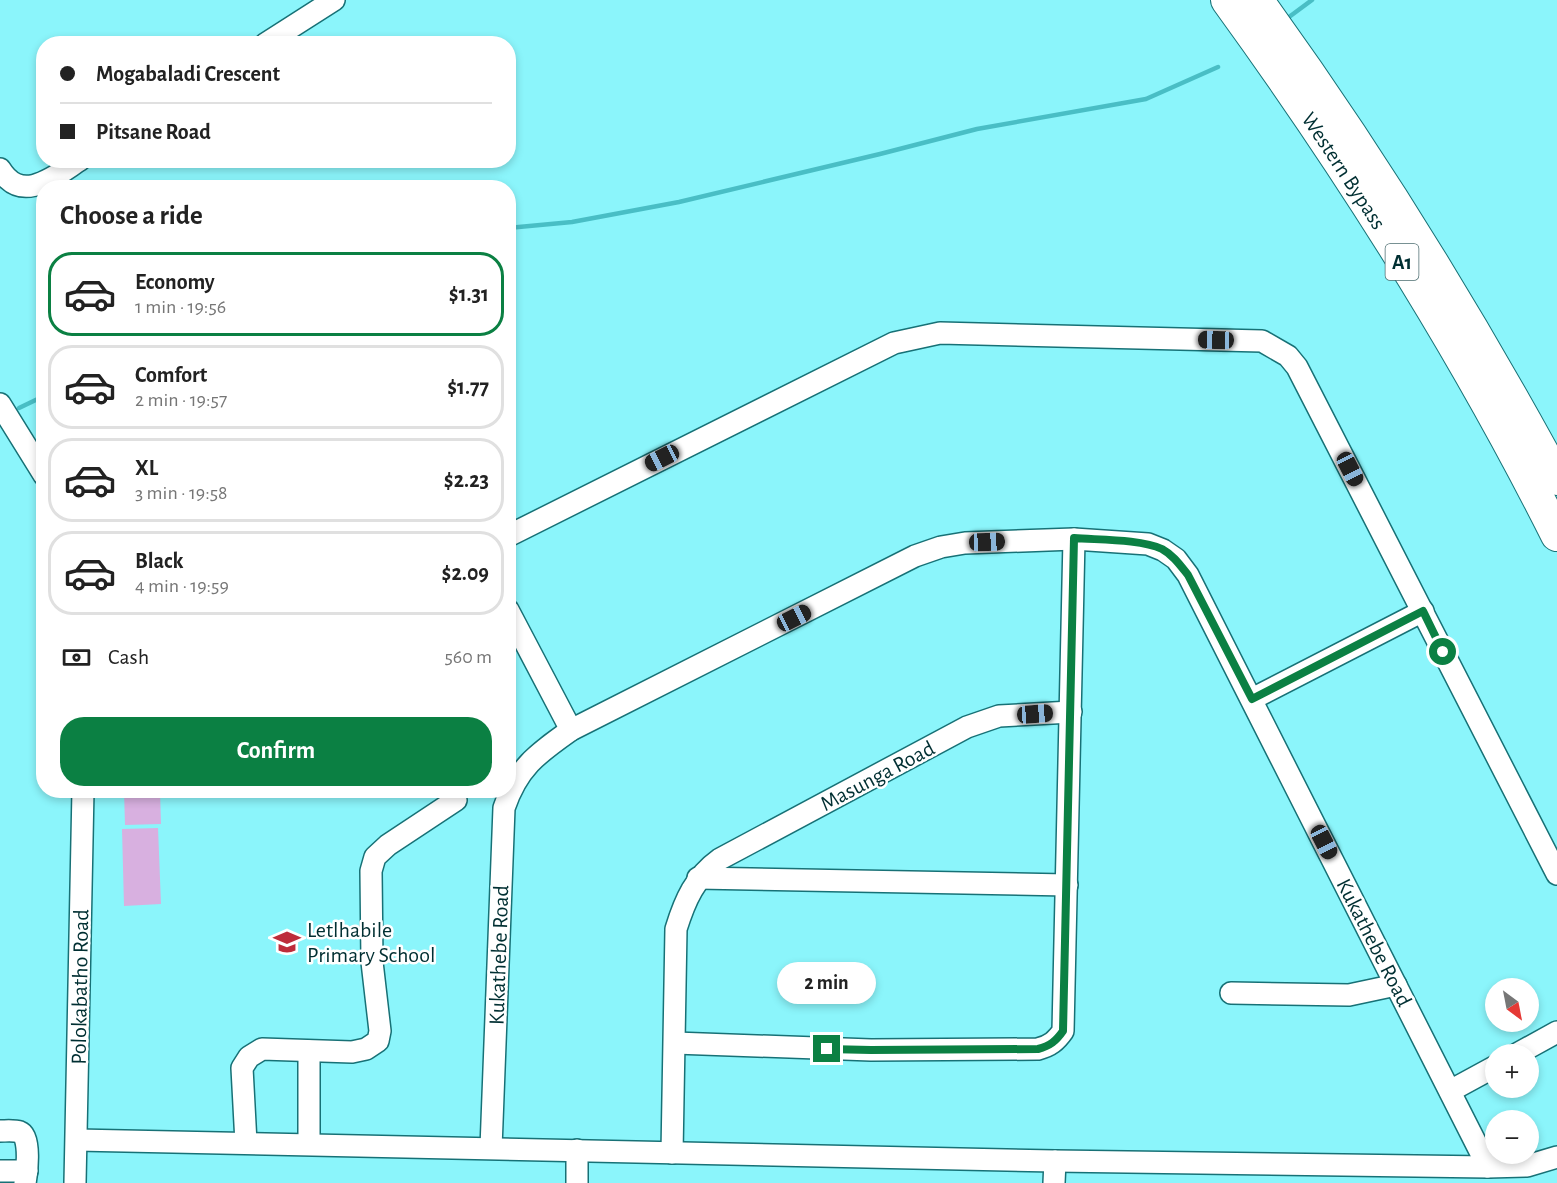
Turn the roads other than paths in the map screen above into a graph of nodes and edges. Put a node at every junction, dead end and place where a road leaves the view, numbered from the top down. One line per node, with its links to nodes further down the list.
1 (334, 0): 4 (street)
2 (1227, 0): 13 (highway, Western Bypass / A1)
3 (1257, 0): 11 (highway, Western Bypass / A1)
4 (278, 36)
5 (68, 168): 7 (street)
6 (0, 169): 8 (street)
7 (49, 180)
8 (36, 186)
9 (0, 404): 10 (street)
10 (36, 462)
11 (1557, 479)
12 (516, 532): 15 (street)
13 (1557, 536)
14 (1074, 538): 17 (street, Kukathebe Road); 18 (street); 19 (street, Kukathebe Road)
15 (1423, 611): 17 (street); 24 (street)
16 (516, 625): 19 (street)
17 (1252, 699): 27 (street, Kukathebe Road)
18 (1071, 712): 25 (street, Masunga Road); 26 (street)
19 (571, 730): 20 (street, Kukathebe Road)
20 (516, 782)
21 (83, 798): 36 (street, Polokabatho Road)
22 (507, 798): 39 (street, Kukathebe Road)
23 (456, 800): 32 (street)
24 (1557, 874)
25 (698, 878): 26 (street); 30 (street)
26 (1067, 885): 30 (street)
27 (1396, 985): 28 (street); 34 (street, Kukathebe Road)
28 (1231, 993)
29 (1557, 1032): 31 (street)
30 (675, 1043): 41 (street)
31 (1535, 1044)
32 (309, 1051): 37 (street); 38 (street)
33 (1485, 1072): 34 (street)
34 (1450, 1091): 44 (street, Kukathebe Road)
35 (0, 1131): 47 (street)
36 (77, 1140): 37 (street); 48 (street, Polokabatho Road)
37 (246, 1143): 38 (street)
38 (309, 1144): 39 (street)
39 (491, 1148): 40 (street)
40 (577, 1150): 41 (street); 49 (street)
41 (672, 1153): 43 (street)
42 (1557, 1157): 44 (street)
43 (1055, 1161): 46 (street); 50 (street)
44 (1488, 1167): 46 (street)
45 (0, 1171): 47 (street)
46 (1345, 1173)
47 (26, 1177)
48 (75, 1183)
49 (577, 1183)
50 (1054, 1183)

